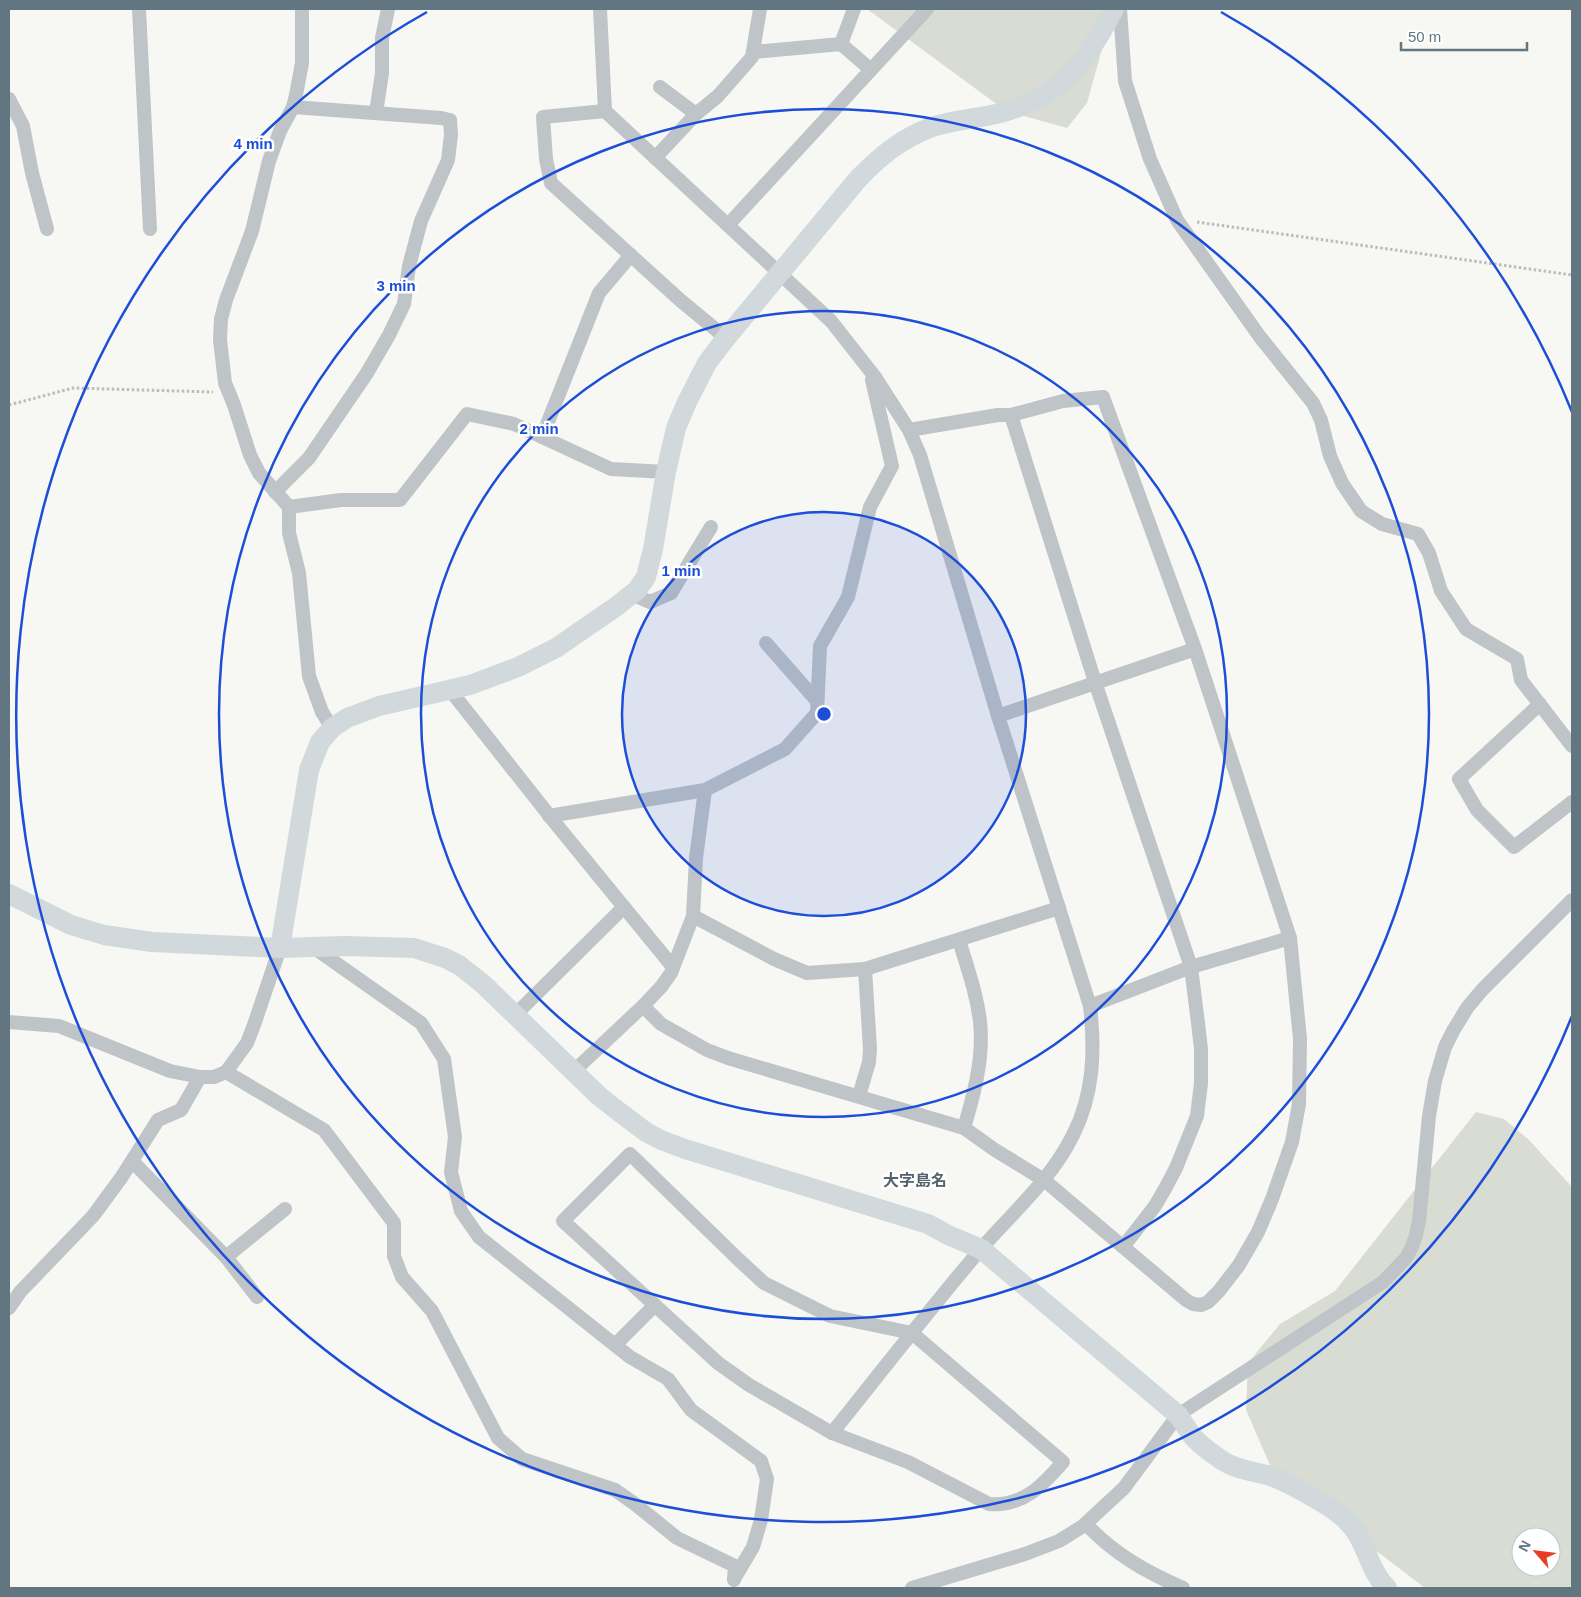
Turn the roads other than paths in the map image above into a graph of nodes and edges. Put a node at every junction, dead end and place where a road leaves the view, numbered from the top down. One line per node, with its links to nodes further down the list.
1 (139, 9): 22 (street)
2 (302, 9): 15 (street)
3 (388, 9): 17 (street)
4 (600, 9): 16 (street)
5 (760, 9): 11 (street)
6 (854, 9): 10 (street)
7 (927, 9): 12 (street)
8 (1114, 9): 24 (street)
9 (1120, 9): 40 (street)
10 (841, 44): 11 (street); 12 (street)
11 (754, 52): 18 (street)
12 (870, 69): 20 (street)
13 (660, 87): 18 (street)
14 (9, 99): 21 (street)
15 (293, 107): 17 (street); 31 (street)
16 (605, 110): 19 (street); 23 (street)
17 (376, 113): 31 (street)
18 (696, 114): 19 (street)
19 (655, 158): 20 (street)
20 (728, 225): 24 (street)
21 (47, 229)
22 (150, 230)
23 (631, 254): 25 (street); 29 (street)
24 (780, 273): 25 (street); 26 (street)
25 (726, 338): 30 (street)
26 (869, 370): 28 (street); 39 (street)
27 (1011, 415): 28 (street); 36 (street); 37 (street)
28 (909, 430): 41 (street)
29 (542, 437): 30 (street); 32 (street)
30 (666, 472): 34 (street)
31 (275, 492): 32 (street)
32 (289, 507): 42 (street)
33 (711, 527): 34 (street)
34 (632, 594): 38 (street)
35 (766, 643): 39 (street)
36 (1195, 649): 37 (street); 52 (street)
37 (1095, 682): 41 (street); 57 (street)
38 (450, 690): 42 (street); 46 (street)
39 (817, 701): 44 (street)
40 (1540, 704): 43 (street); 45 (street)
41 (998, 716): 50 (street)
42 (332, 728): 55 (street)
43 (1572, 746)
44 (705, 790): 46 (street); 51 (street)
45 (1572, 802)
46 (549, 816): 49 (street)
47 (9, 894): 55 (street)
48 (1572, 900): 79 (street)
49 (624, 907): 56 (street); 61 (street)
50 (1059, 908): 53 (street); 60 (street)
51 (693, 916): 56 (street); 58 (street)
52 (1290, 938): 57 (street); 71 (street)
53 (960, 940): 58 (street); 67 (street)
54 (313, 947): 55 (street); 61 (street); 78 (street)
55 (280, 948): 64 (street)
56 (673, 967): 59 (street)
57 (1190, 967): 60 (street); 71 (street)
58 (865, 969): 66 (street)
59 (643, 1006): 63 (street); 66 (street)
60 (1090, 1006): 69 (street)
61 (515, 1015): 63 (street)
62 (9, 1022): 65 (street)
63 (574, 1071): 72 (street)
64 (226, 1072): 65 (street); 82 (street)
65 (200, 1077): 68 (street)
66 (859, 1096): 67 (street)
67 (964, 1128): 69 (street)
68 (132, 1161): 73 (street); 76 (street)
69 (1044, 1180): 71 (street); 72 (street)
70 (285, 1209): 73 (street)
71 (1123, 1247)
72 (981, 1249): 77 (street); 79 (street)
73 (226, 1257): 74 (street)
74 (258, 1297)
75 (655, 1304): 77 (street); 78 (street); 80 (street)
76 (9, 1308)
77 (912, 1333): 80 (street); 80 (street)
78 (614, 1345): 82 (street)
79 (1178, 1415): 81 (street); 85 (street)
80 (832, 1433)
81 (1086, 1524): 83 (street); 84 (street)
82 (733, 1584)
83 (912, 1588)
84 (1183, 1588)
85 (1387, 1588)

